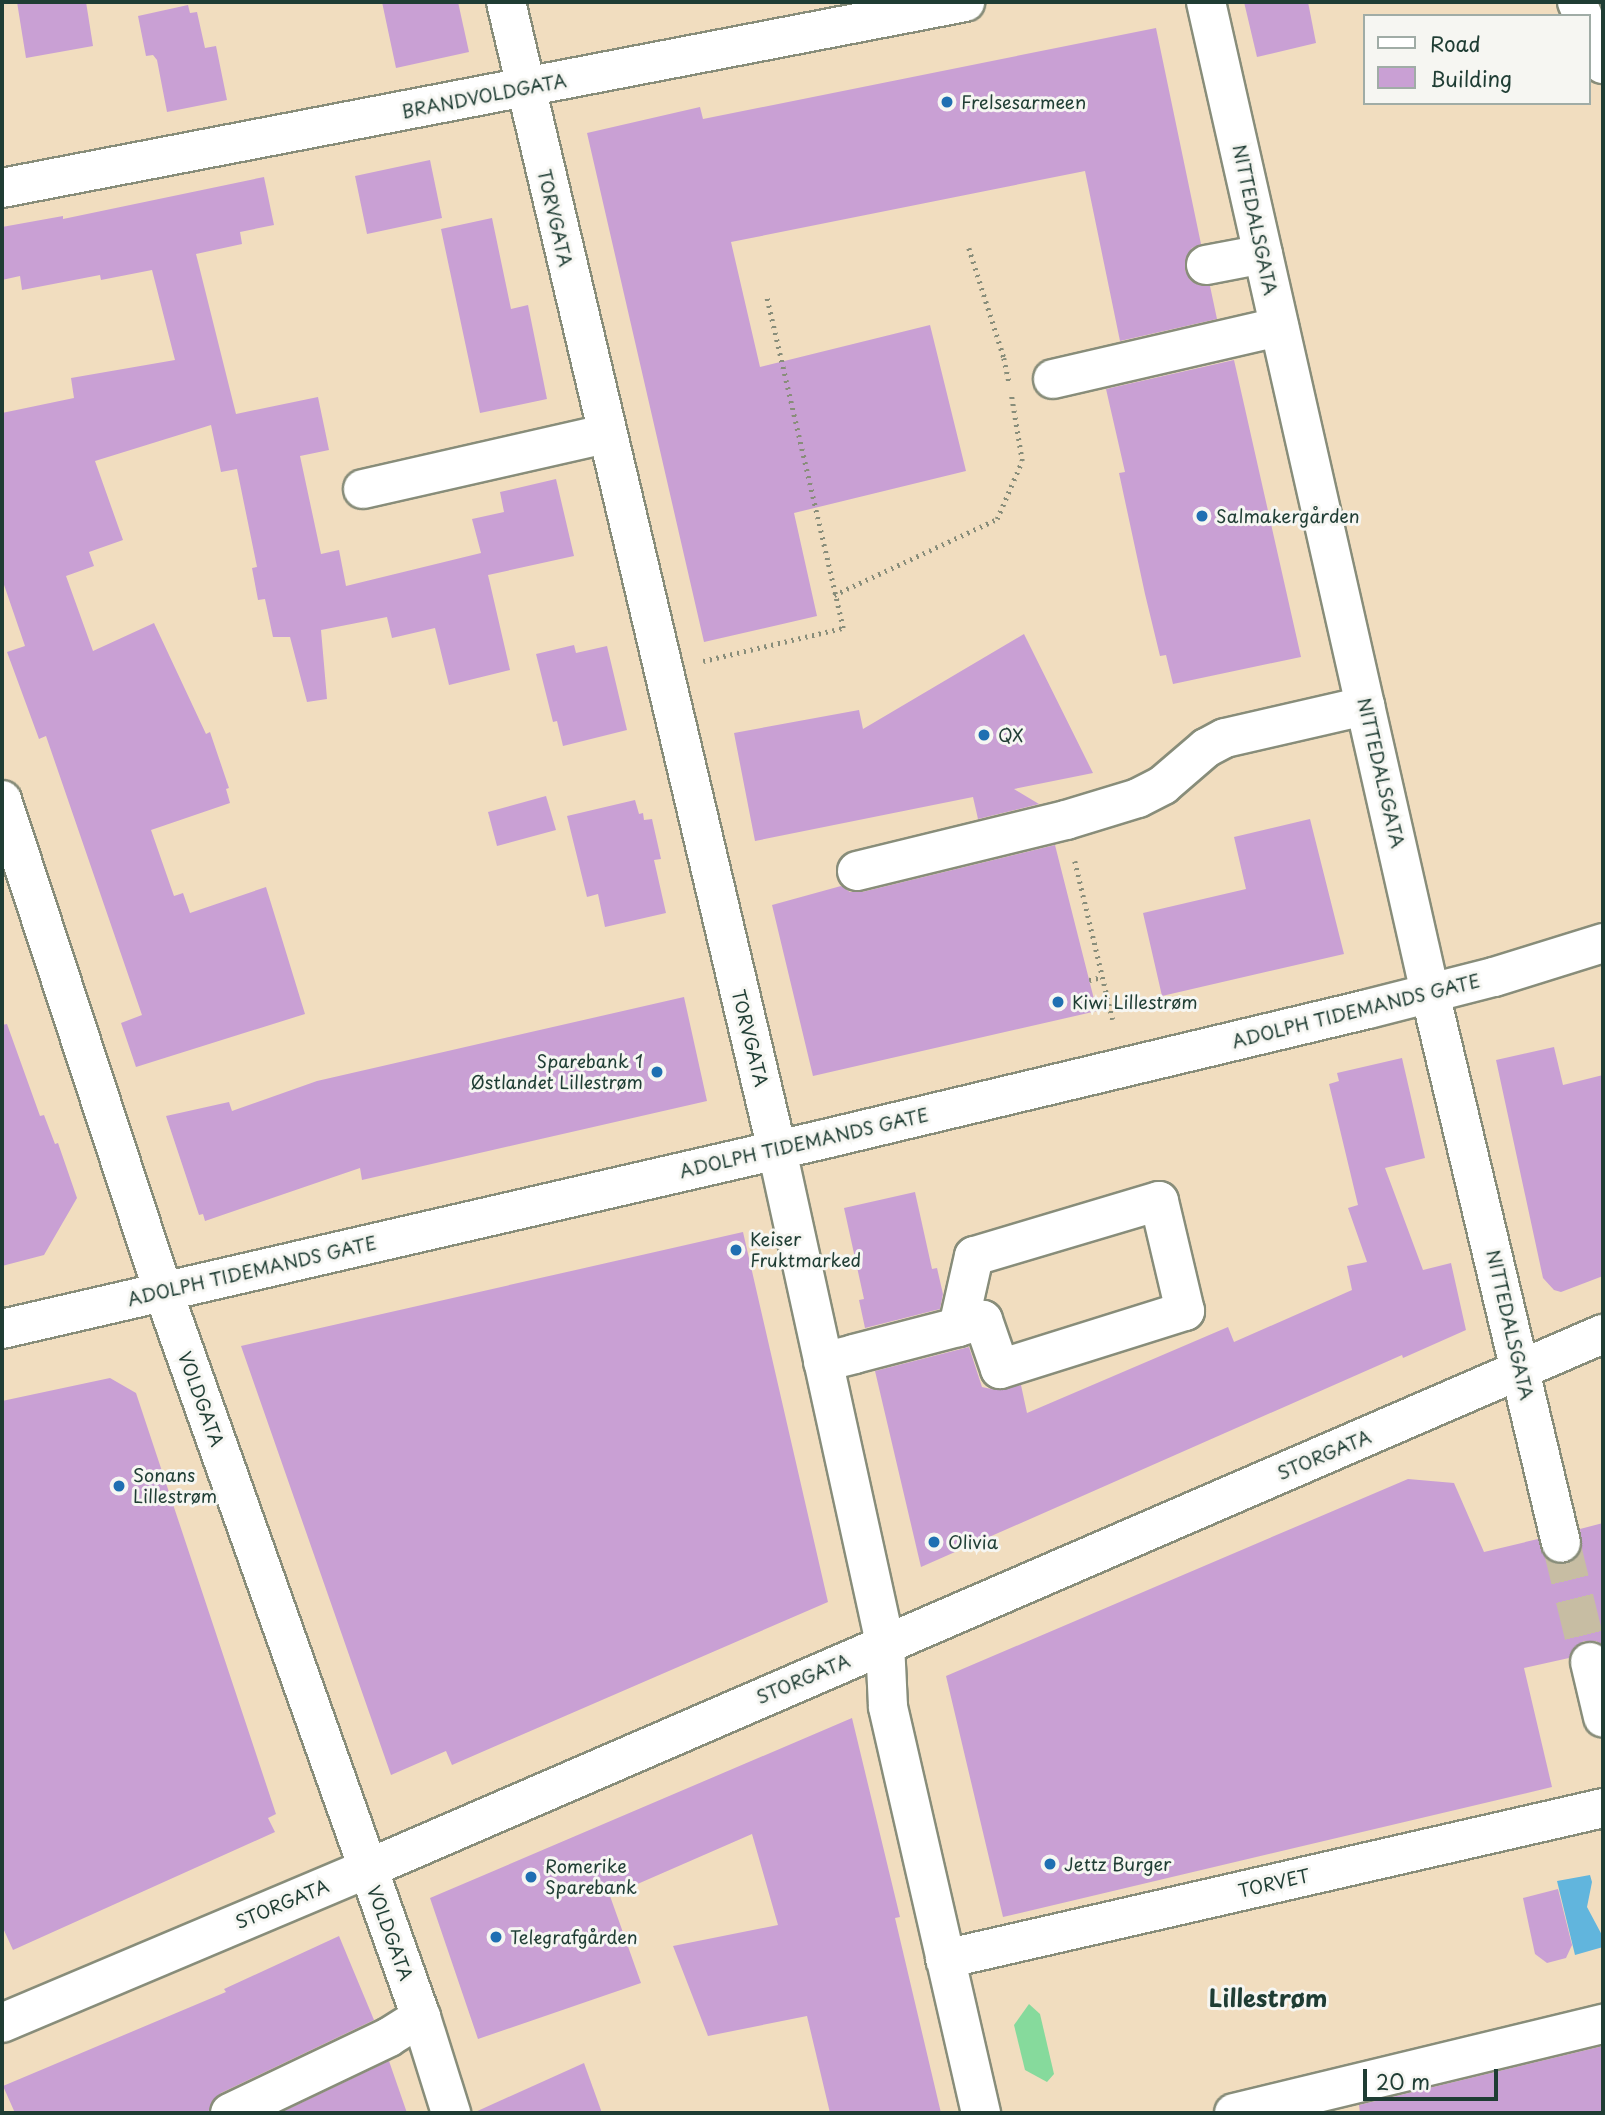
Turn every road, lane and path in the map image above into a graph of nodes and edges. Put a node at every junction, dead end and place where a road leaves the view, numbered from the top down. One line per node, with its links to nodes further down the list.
1 (506, 2): 6 (street, TORVGATA)
2 (965, 2): 6 (street, BRANDVOLDGATA)
3 (1206, 2): 9 (street, NITTEDALSGATA)
4 (1591, 36): 5 (street)
5 (1603, 64)
6 (529, 103): 7 (street, BRANDVOLDGATA); 14 (street, TORVGATA)
7 (2, 188)
8 (969, 247): 16 (path)
9 (1263, 254): 10 (street); 12 (street, NITTEDALSGATA)
10 (1206, 265)
11 (766, 295): 16 (path)
12 (1279, 327): 13 (street); 18 (street, NITTEDALSGATA)
13 (1053, 379)
14 (606, 435): 15 (street); 17 (street, TORVGATA)
15 (363, 489)
16 (834, 595): 17 (path)
17 (661, 671): 27 (street, TORVGATA)
18 (1365, 706): 20 (street); 25 (street, NITTEDALSGATA)
19 (2, 800): 28 (street, VOLDGATA)
20 (1066, 820): 21 (street); 23 (path)
21 (857, 871)
22 (1603, 943): 25 (street, ADOLPH TIDEMANDS GATE)
23 (1102, 977): 24 (path); 26 (path)
24 (1089, 980)
25 (1430, 993): 27 (street, ADOLPH TIDEMANDS GATE); 33 (street, NITTEDALSGATA)
26 (1113, 1020)
27 (777, 1150): 28 (street, ADOLPH TIDEMANDS GATE); 32 (street, TORVGATA)
28 (163, 1291): 30 (street, ADOLPH TIDEMANDS GATE); 39 (street, VOLDGATA)
29 (958, 1327): 29 (street); 32 (street)
30 (2, 1329)
31 (1603, 1334): 33 (street, STORGATA)
32 (823, 1363): 35 (street, TORVGATA)
33 (1520, 1371): 34 (street, NITTEDALSGATA); 35 (street, STORGATA)
34 (1561, 1543)
35 (885, 1643): 39 (street, STORGATA); 40 (street)
36 (1590, 1662): 37 (street)
37 (1603, 1717)
38 (1603, 1808): 40 (street, TORVET)
39 (367, 1869): 42 (street, VOLDGATA); 43 (street, STORGATA)
40 (945, 1959): 47 (street)
41 (975, 2000): 48 (street)
42 (421, 2018): 45 (street); 46 (street, VOLDGATA)
43 (2, 2023)
44 (1603, 2024): 49 (street)
45 (230, 2113)
46 (451, 2113)
47 (981, 2113)
48 (1001, 2113)
49 (1234, 2113)

